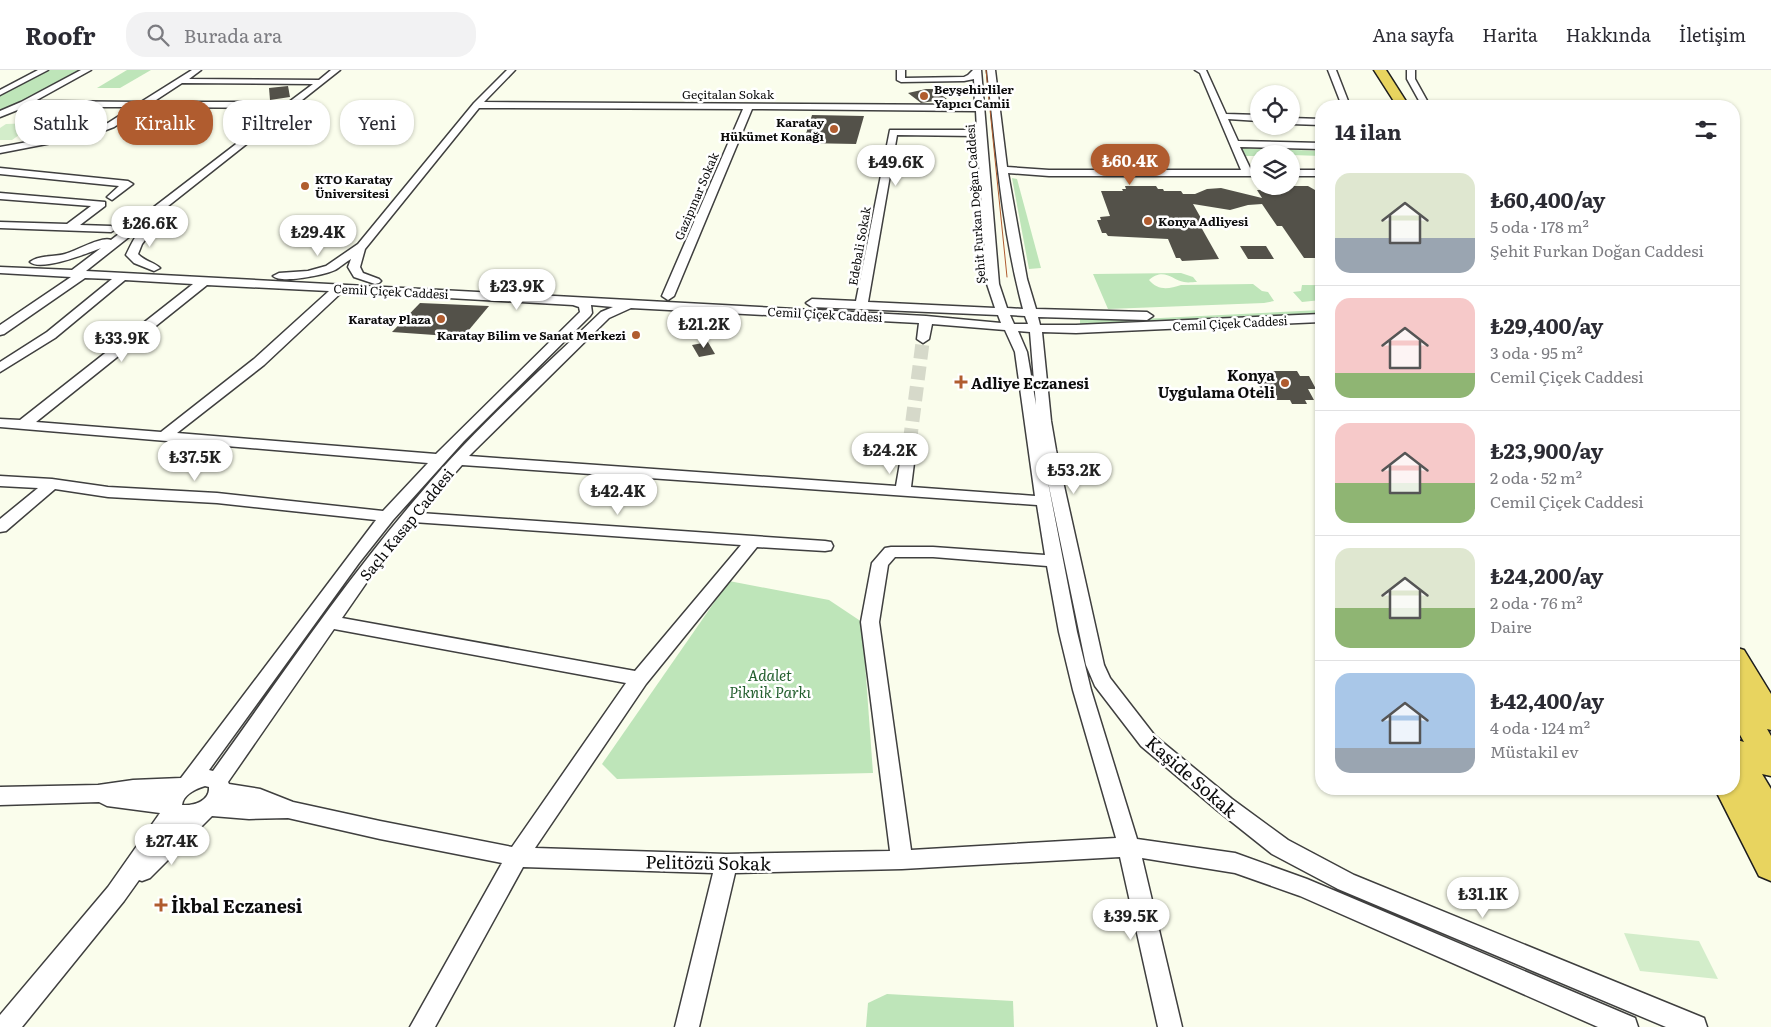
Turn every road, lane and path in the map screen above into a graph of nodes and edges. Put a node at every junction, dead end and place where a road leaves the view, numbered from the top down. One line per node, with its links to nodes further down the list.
1 (44, 70): 17 (street)
2 (87, 70): 18 (street)
3 (197, 70): 14 (street)
4 (336, 70): 16 (street)
5 (348, 70): 50 (street)
6 (511, 70): 26 (street)
7 (900, 70): 8 (street)
8 (977, 70): 29 (street, Şehit Furkan Doğan Caddesi)
9 (991, 70): 42 (street, Şehit Furkan Doğan Caddesi)
10 (1199, 70): 31 (street)
11 (1332, 70): 21 (street)
12 (1411, 70): 23 (street)
13 (1385, 74): 22 (highway)
14 (181, 81): 15 (street); 16 (street); 19 (street)
15 (250, 81): 16 (street); 24 (street)
16 (321, 82): 20 (street)
17 (0, 93)
18 (31, 100)
19 (151, 100)
20 (298, 100)
21 (1344, 100)
22 (1399, 100)
23 (1423, 100)
24 (216, 105): 25 (street)
25 (223, 105)
26 (477, 106): 27 (street, Geçitalan Sokak); 53 (street)
27 (749, 106): 33 (street, Geçitalan Sokak); 64 (street, Gazipınar Sokak)
28 (15, 108): 30 (street)
29 (980, 108): 33 (street, Geçitalan Sokak); 37 (street, Şehit Furkan Doğan Caddesi)
30 (0, 114)
31 (1222, 116): 32 (street); 38 (street)
32 (1250, 118)
33 (895, 120): 37 (street); 68 (street, Edebali Sokak)
34 (117, 121): 41 (street)
35 (1300, 121): 36 (street)
36 (1315, 122)
37 (982, 133): 73 (street, Şehit Furkan Doğan Caddesi)
38 (1234, 144): 40 (street); 44 (street)
39 (242, 145): 50 (street)
40 (1315, 146)
41 (0, 150)
42 (1003, 170): 44 (street); 65 (street, Şehit Furkan Doğan Caddesi)
43 (0, 171): 48 (street)
44 (1247, 173)
45 (1300, 173): 46 (street)
46 (1315, 173)
47 (0, 196): 51 (street)
48 (112, 197)
49 (0, 225): 51 (street)
50 (145, 225): 54 (street); 55 (street); 56 (street); 58 (street)
51 (69, 228): 52 (street)
52 (110, 229)
53 (362, 246): 59 (street); 62 (street)
54 (36, 262): 57 (street, Cemil Çiçek Caddesi); 58 (street, Cemil Çiçek Caddesi)
55 (102, 265): 56 (street, Cemil Çiçek Caddesi); 58 (street, Cemil Çiçek Caddesi)
56 (154, 268): 59 (street, Cemil Çiçek Caddesi)
57 (2, 269): 58 (street, Cemil Çiçek Caddesi)
58 (84, 272): 60 (street, Cemil Çiçek Caddesi); 80 (street)
59 (279, 276): 62 (street, Cemil Çiçek Caddesi)
60 (122, 277): 61 (street, Cemil Çiçek Caddesi); 84 (street)
61 (204, 281): 63 (street, Cemil Çiçek Caddesi); 87 (street)
62 (375, 281): 64 (street, Cemil Çiçek Caddesi)
63 (340, 288): 66 (street, Cemil Çiçek Caddesi); 88 (street)
64 (668, 296): 68 (street, Cemil Çiçek Caddesi)
65 (1025, 296): 73 (street, Cemil Çiçek Caddesi); 73 (street); 74 (street, Cemil Çiçek Caddesi); 74 (street); 78 (street, Şehit Furkan Doğan Caddesi)
66 (574, 301): 67 (street, Cemil Çiçek Caddesi); 71 (street)
67 (633, 304): 72 (street, Saçlı Kasap Caddesi); 76 (street, Cemil Çiçek Caddesi)
68 (861, 305): 70 (street, Cemil Çiçek Caddesi)
69 (1315, 307): 74 (street, Cemil Çiçek Caddesi)
70 (964, 309): 73 (street, Cemil Çiçek Caddesi); 73 (street); 77 (street)
71 (586, 312): 72 (street); 89 (street, Saçlı Kasap Caddesi)
72 (609, 312): 90 (street, Saçlı Kasap Caddesi)
73 (1002, 312): 77 (street, Cemil Çiçek Caddesi); 78 (street, Cemil Çiçek Caddesi); 95 (street, Şehit Furkan Doğan Caddesi)
74 (1086, 315)
75 (1315, 318): 79 (street, Cemil Çiçek Caddesi)
76 (926, 320): 77 (street, Cemil Çiçek Caddesi); 81 (street)
77 (961, 323)
78 (1035, 329): 79 (street, Cemil Çiçek Caddesi); 82 (street, Şehit Furkan Doğan Caddesi)
79 (1082, 329): 82 (street)
80 (0, 332)
81 (923, 339)
82 (1037, 349): 123 (street, Kaşide Sokak)
83 (0, 358): 84 (street)
84 (14, 359): 85 (street)
85 (0, 368)
86 (0, 423): 87 (street)
87 (23, 424): 88 (street)
88 (165, 436): 89 (street)
89 (439, 459): 96 (street, Saçlı Kasap Caddesi)
90 (458, 460): 94 (street); 97 (street, Saçlı Kasap Caddesi)
91 (907, 463): 94 (street)
92 (0, 481): 93 (street)
93 (52, 484): 96 (street); 98 (street)
94 (903, 491): 95 (street)
95 (1044, 501): 101 (street, Şehit Furkan Doğan Caddesi)
96 (387, 516): 109 (street, Saçlı Kasap Caddesi)
97 (408, 517): 99 (street); 102 (street, Saçlı Kasap Caddesi)
98 (0, 527)
99 (753, 541): 100 (street); 104 (street)
100 (825, 546)
101 (1054, 561): 117 (street, Şehit Furkan Doğan Caddesi); 119 (street)
102 (329, 622): 104 (street); 113 (street, Saçlı Kasap Caddesi)
103 (1740, 667): 106 (highway)
104 (638, 679): 118 (street)
105 (1740, 709): 108 (highway)
106 (1771, 719)
107 (1740, 761): 116 (highway)
108 (1771, 764)
109 (186, 785): 110 (street); 113 (street); 114 (street, Saçlı Kasap Caddesi)
110 (98, 794): 112 (street); 114 (street)
111 (1734, 795): 121 (highway)
112 (0, 796)
113 (213, 797): 114 (street); 115 (street, Pelitözü Sokak); 122 (street, Saçlı Kasap Caddesi)
114 (172, 808): 122 (street, Saçlı Kasap Caddesi)
115 (291, 810): 118 (street, Pelitözü Sokak)
116 (1771, 818)
117 (1129, 847): 119 (street, Pelitözü Sokak); 127 (street, Şehit Furkan Doğan Caddesi); 128 (street, Pelitözü Sokak)
118 (517, 857): 120 (street, Pelitözü Sokak); 125 (street)
119 (902, 860): 120 (street, Pelitözü Sokak)
120 (726, 864): 126 (street)
121 (1771, 866)
122 (116, 894): 124 (street)
123 (1684, 1022)
124 (6, 1027)
125 (422, 1027)
126 (687, 1027)
127 (1170, 1027)
128 (1626, 1027)

